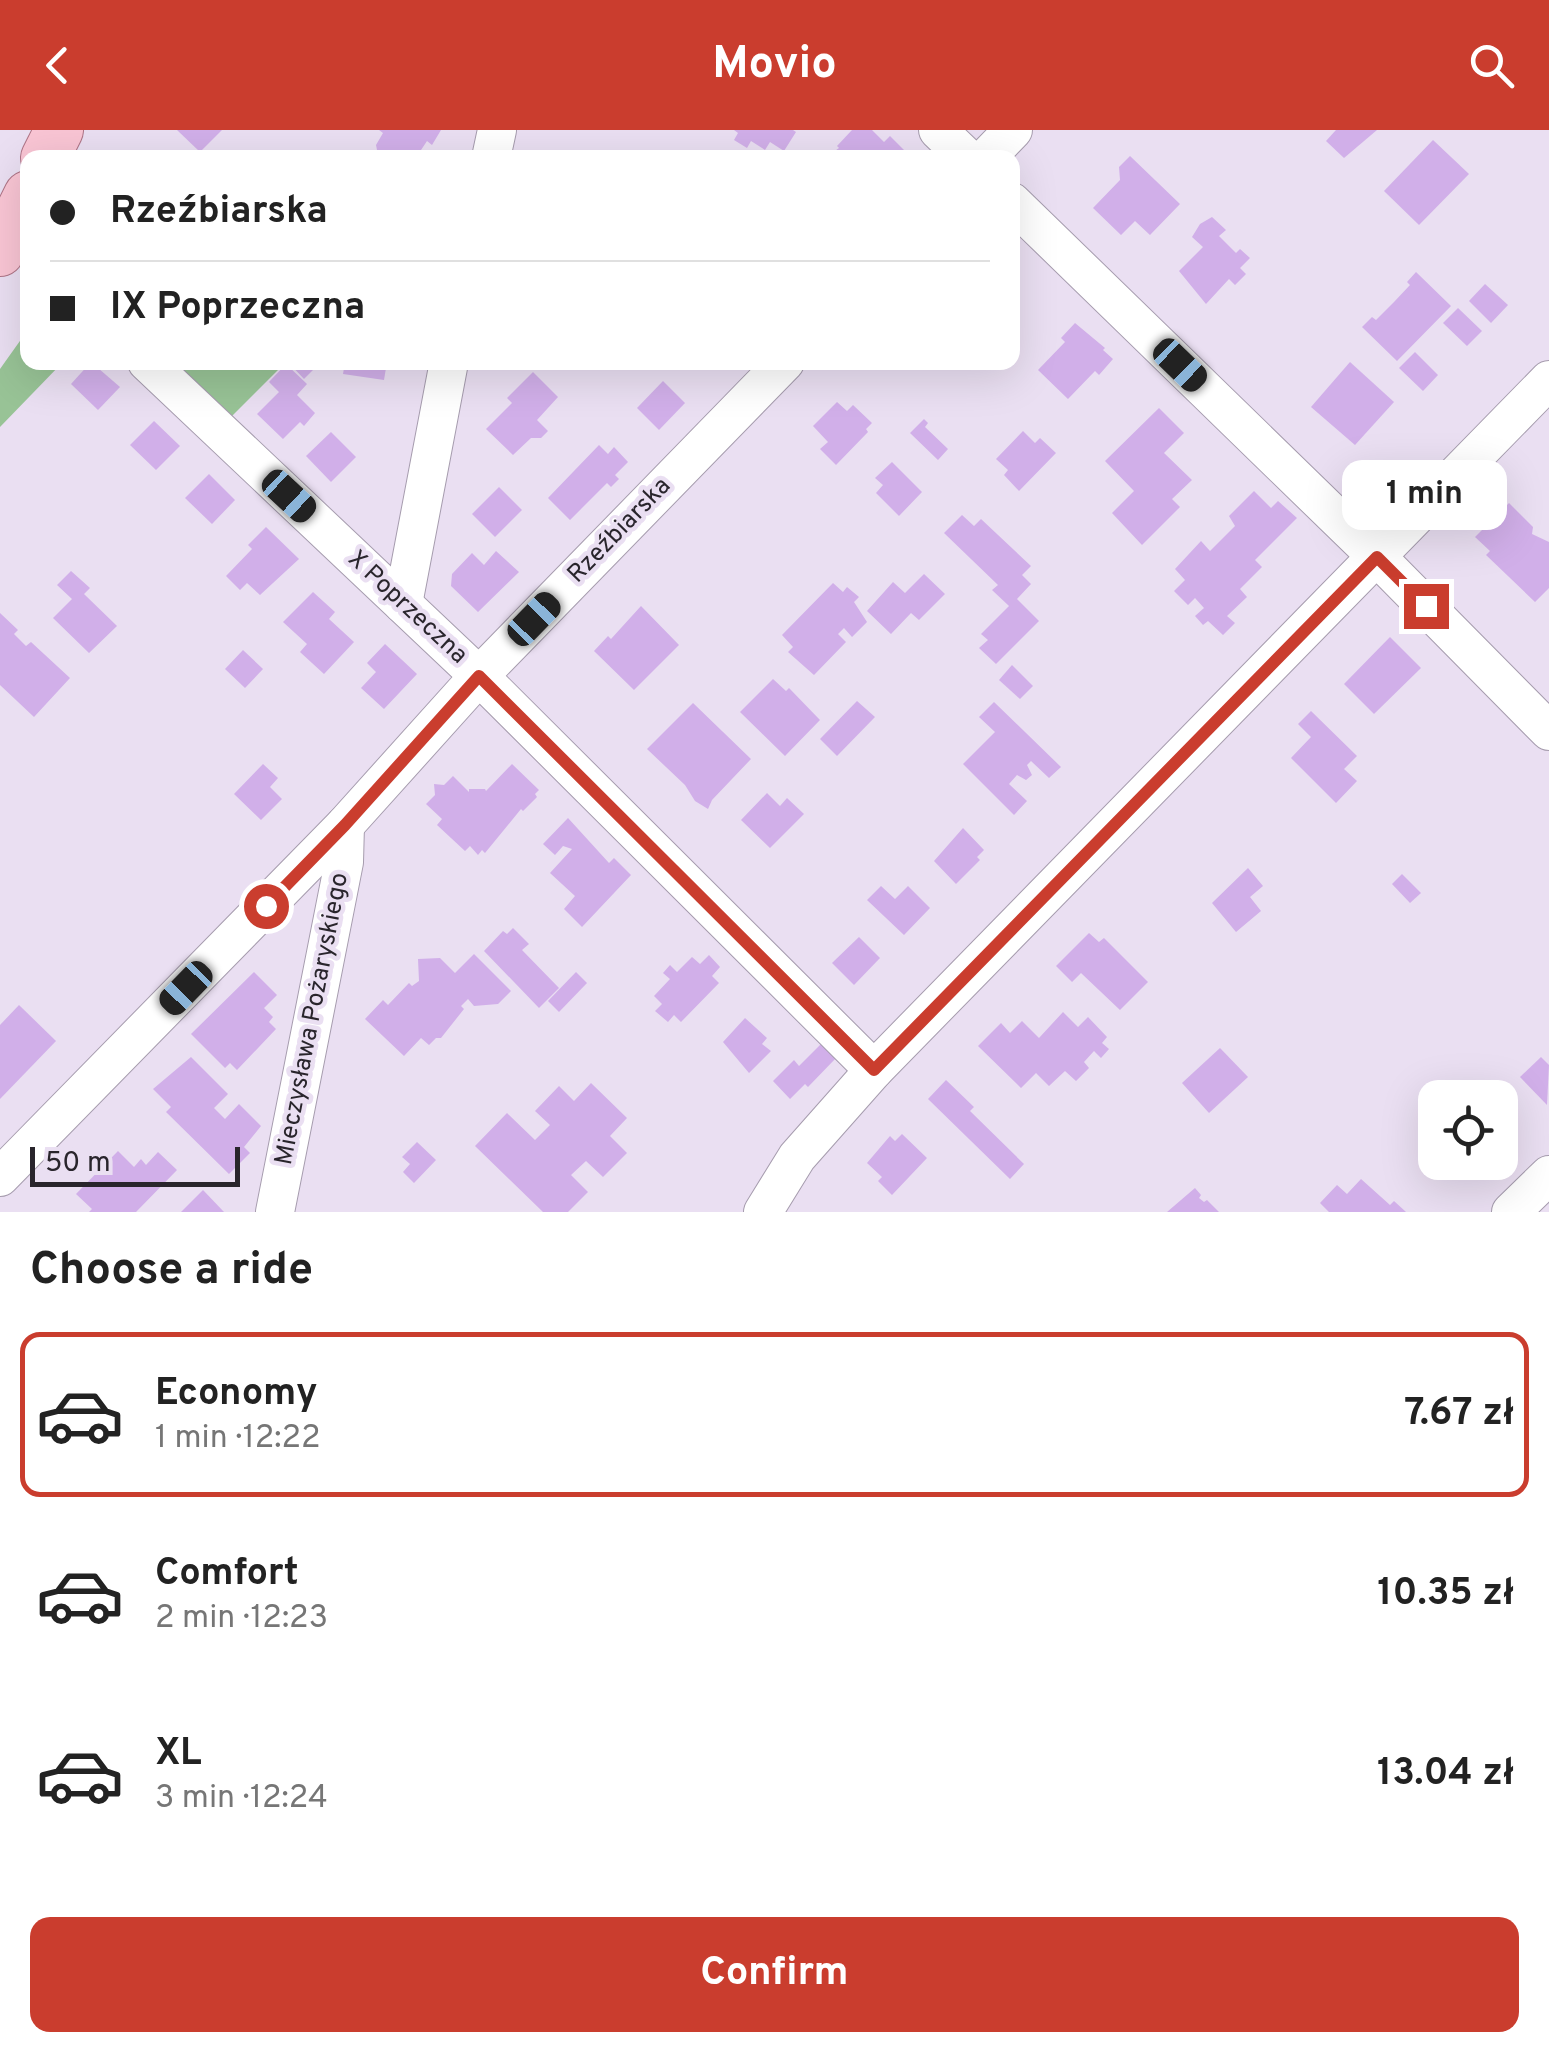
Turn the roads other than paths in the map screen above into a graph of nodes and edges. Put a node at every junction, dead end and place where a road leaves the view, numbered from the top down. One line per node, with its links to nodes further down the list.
1 (938, 130): 3 (street)
2 (1013, 130): 4 (street)
3 (959, 150)
4 (994, 150)
5 (1020, 210): 12 (street)
6 (20, 211): 7 (main road)
7 (0, 252)
8 (155, 370): 13 (street, X Poprzeczna)
9 (447, 370): 13 (street)
10 (777, 370): 14 (street, Rzeźbiarska)
11 (1549, 380): 12 (street)
12 (1377, 557): 15 (street); 17 (street)
13 (402, 604): 14 (street, X Poprzeczna)
14 (479, 676): 16 (street, Rzeźbiarska); 17 (street, X Poprzeczna)
15 (1549, 731)
16 (345, 825): 19 (street, Rzeźbiarska); 20 (street, Mieczysława Pożaryskiego)
17 (874, 1070): 21 (street)
18 (1549, 1175): 22 (street)
19 (0, 1177)
20 (274, 1212)
21 (763, 1212)
22 (1511, 1212)

